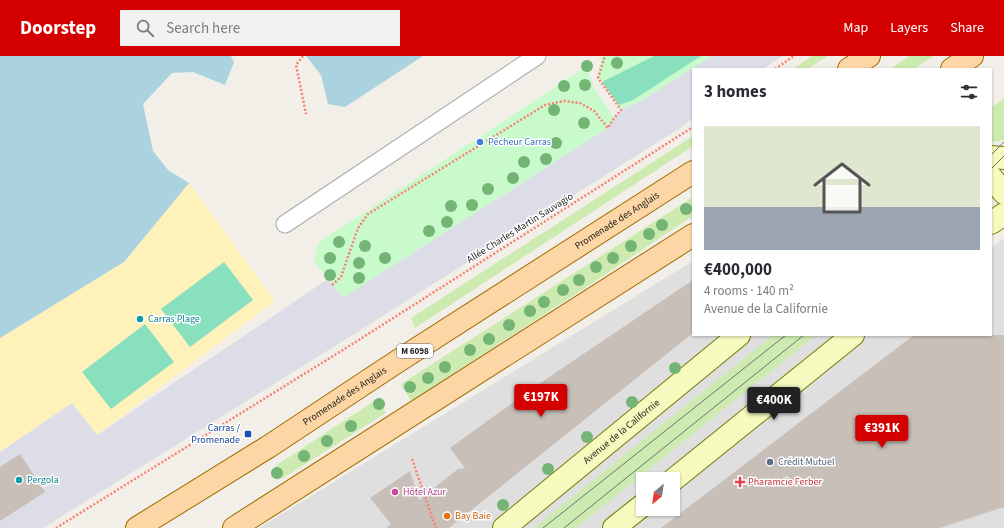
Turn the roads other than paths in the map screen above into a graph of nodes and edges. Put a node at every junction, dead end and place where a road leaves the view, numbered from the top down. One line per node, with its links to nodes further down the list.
1 (537, 56): 13 (lane)
2 (869, 56): 4 (main road)
3 (972, 56): 5 (main road)
4 (851, 68)
5 (954, 68)
6 (992, 157): 7 (main road)
7 (1004, 158)
8 (692, 173): 19 (main road, Promenade des Anglais / M 6098)
9 (992, 178): 10 (main road)
10 (1004, 194)
11 (1004, 214): 12 (main road)
12 (992, 223)
13 (285, 224)
14 (692, 236): 20 (main road)
15 (738, 336): 21 (main road, Avenue de la Californie)
16 (852, 336): 17 (main road)
17 (680, 474)
18 (636, 511): 22 (main road)
19 (137, 528)
20 (234, 528)
21 (504, 528)
22 (614, 528)

